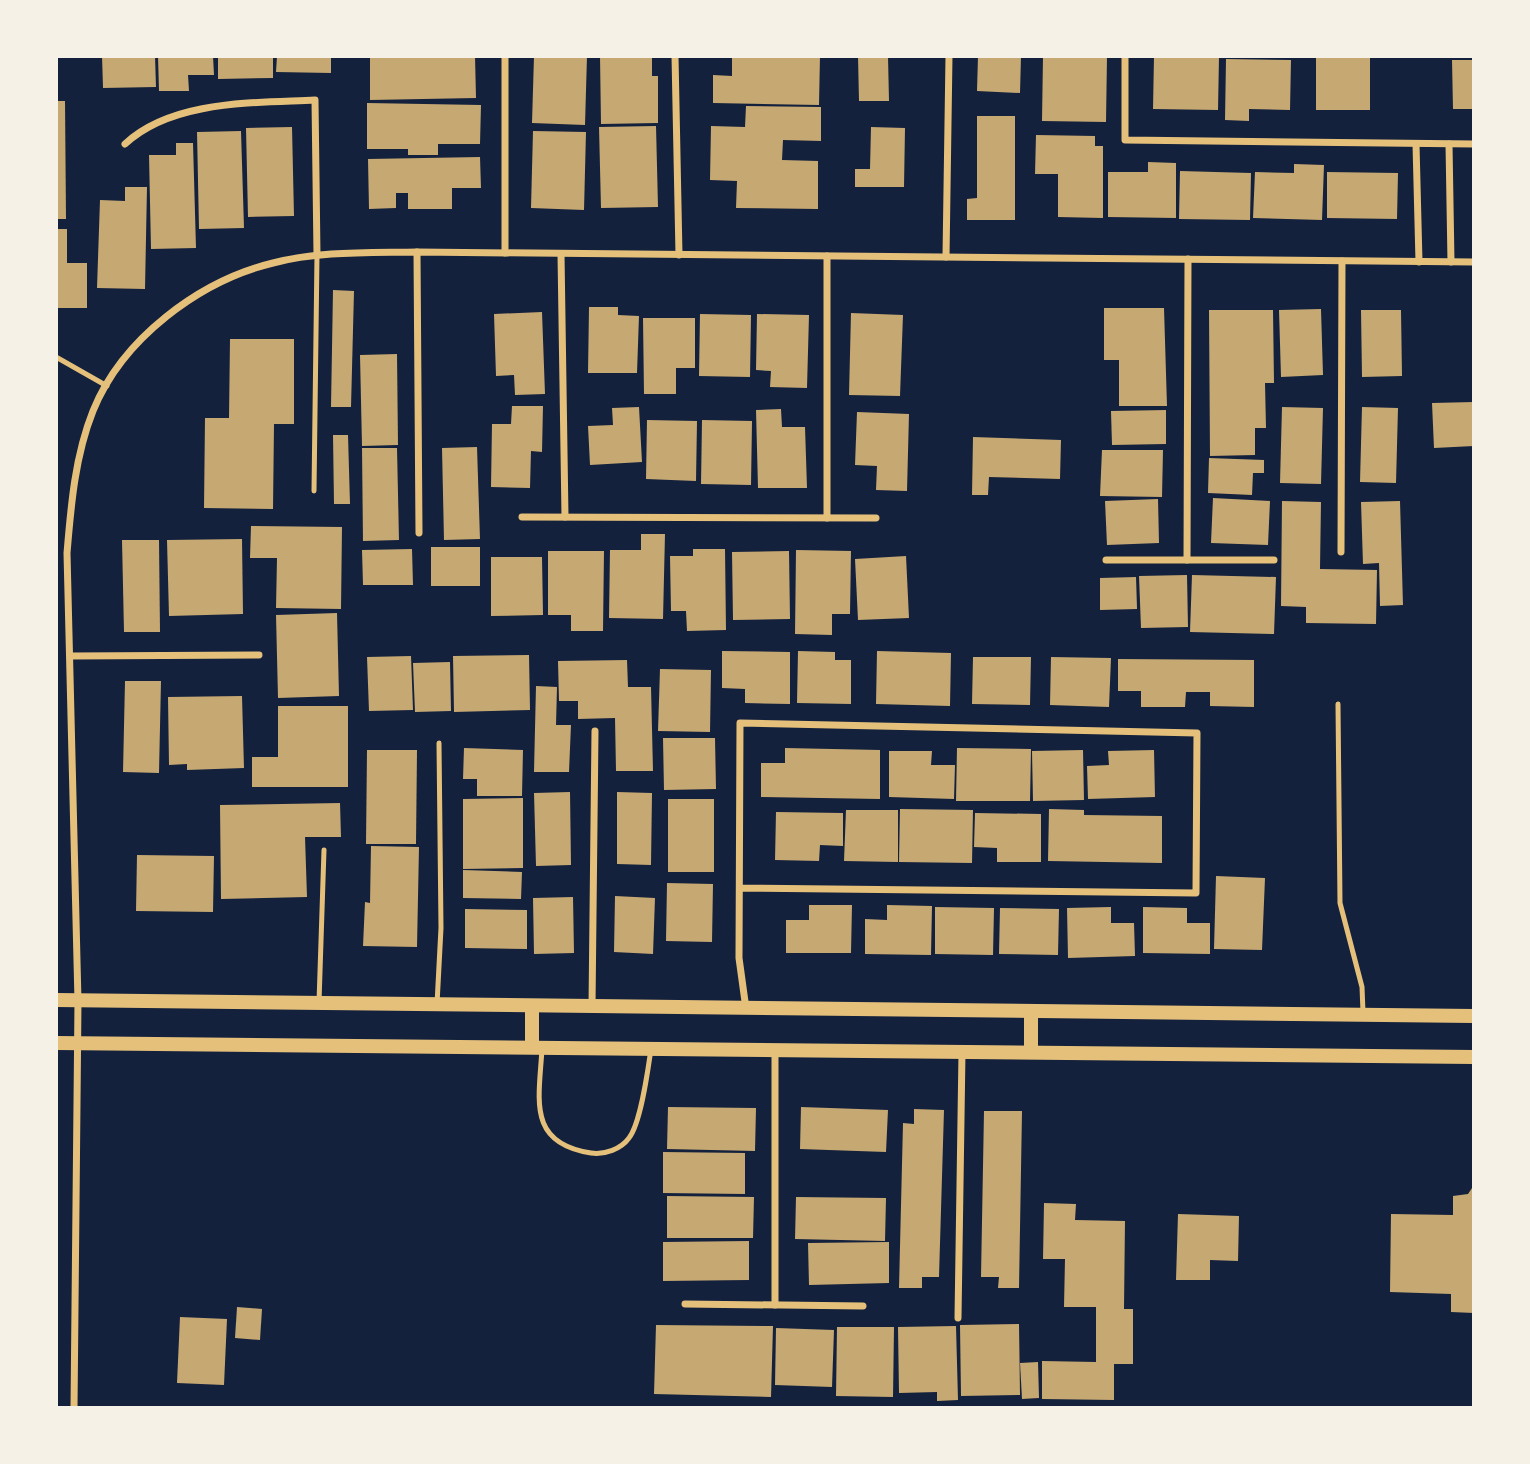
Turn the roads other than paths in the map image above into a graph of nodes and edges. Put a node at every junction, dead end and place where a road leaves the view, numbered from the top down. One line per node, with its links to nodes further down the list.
1 (505, 56): 10 (street)
2 (674, 56): 13 (street)
3 (949, 56): 15 (street)
4 (1125, 56): 5 (street)
5 (1416, 144): 8 (street); 18 (street)
6 (1474, 144): 8 (street)
7 (125, 145): 12 (street)
8 (1449, 145): 19 (street)
9 (416, 252): 10 (street); 12 (street); 28 (street)
10 (505, 253): 11 (street)
11 (561, 254): 13 (street); 25 (street)
12 (317, 255): 22 (street); 23 (lane)
13 (680, 255): 14 (street)
14 (827, 256): 15 (street); 26 (street)
15 (946, 257): 16 (street)
16 (1188, 260): 17 (street); 31 (street)
17 (1342, 261): 18 (street); 29 (street)
18 (1419, 262): 19 (street)
19 (1451, 262): 20 (street)
20 (1474, 262)
21 (56, 357): 22 (lane)
22 (107, 386): 34 (street)
23 (314, 491)
24 (522, 517): 25 (street)
25 (565, 517): 26 (street)
26 (827, 518): 27 (street)
27 (876, 518)
28 (419, 533)
29 (1341, 552)
30 (1106, 560): 31 (street)
31 (1187, 560): 32 (street)
32 (1274, 560)
33 (259, 655): 34 (street)
34 (71, 656): 41 (street)
35 (1338, 704): 48 (lane)
36 (595, 731): 45 (street)
37 (439, 743): 43 (lane)
38 (324, 850): 42 (lane)
39 (741, 888): 39 (street); 46 (street)
40 (56, 1000): 41 (main road)
41 (78, 1001): 42 (main road); 51 (street)
42 (319, 1005): 43 (main road)
43 (437, 1007): 44 (main road)
44 (532, 1007): 45 (main road); 52 (main road)
45 (592, 1009): 46 (main road)
46 (746, 1009): 47 (main road)
47 (1031, 1011): 48 (main road); 56 (main road)
48 (1363, 1014): 49 (main road)
49 (1474, 1016)
50 (56, 1043): 51 (main road)
51 (76, 1044): 52 (main road); 62 (street)
52 (537, 1048): 53 (main road); 53 (lane)
53 (651, 1049): 54 (main road)
54 (775, 1050): 55 (main road); 59 (street)
55 (962, 1052): 56 (main road); 61 (street)
56 (1031, 1052): 57 (main road)
57 (1474, 1057)
58 (685, 1304): 59 (street)
59 (775, 1305): 60 (street)
60 (863, 1306)
61 (958, 1318)
62 (74, 1408)

